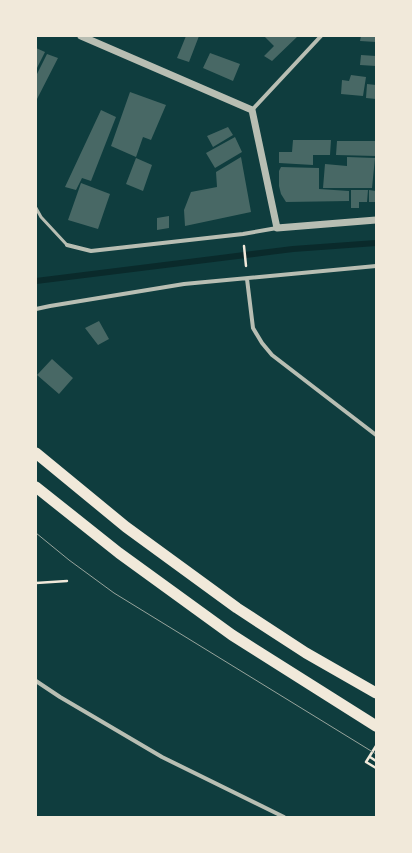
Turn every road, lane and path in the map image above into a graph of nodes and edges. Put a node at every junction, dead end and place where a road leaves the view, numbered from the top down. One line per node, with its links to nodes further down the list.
1 (81, 36): 3 (street)
2 (321, 36): 3 (street)
3 (252, 110): 6 (street)
4 (36, 208): 7 (lane)
5 (376, 220): 6 (street)
6 (277, 228): 7 (street)
7 (67, 245)
8 (244, 247): 9 (path)
9 (246, 264)
10 (376, 266): 11 (street)
11 (247, 279): 12 (street); 13 (street)
12 (36, 309)
13 (376, 435)
14 (36, 453): 19 (highway)
15 (36, 487): 20 (highway)
16 (67, 581): 17 (path)
17 (36, 583)
18 (36, 681): 25 (street)
19 (376, 693)
20 (376, 726)
21 (376, 746): 22 (path)
22 (370, 757): 23 (path); 24 (path)
23 (376, 761)
24 (376, 768)
25 (284, 817)

